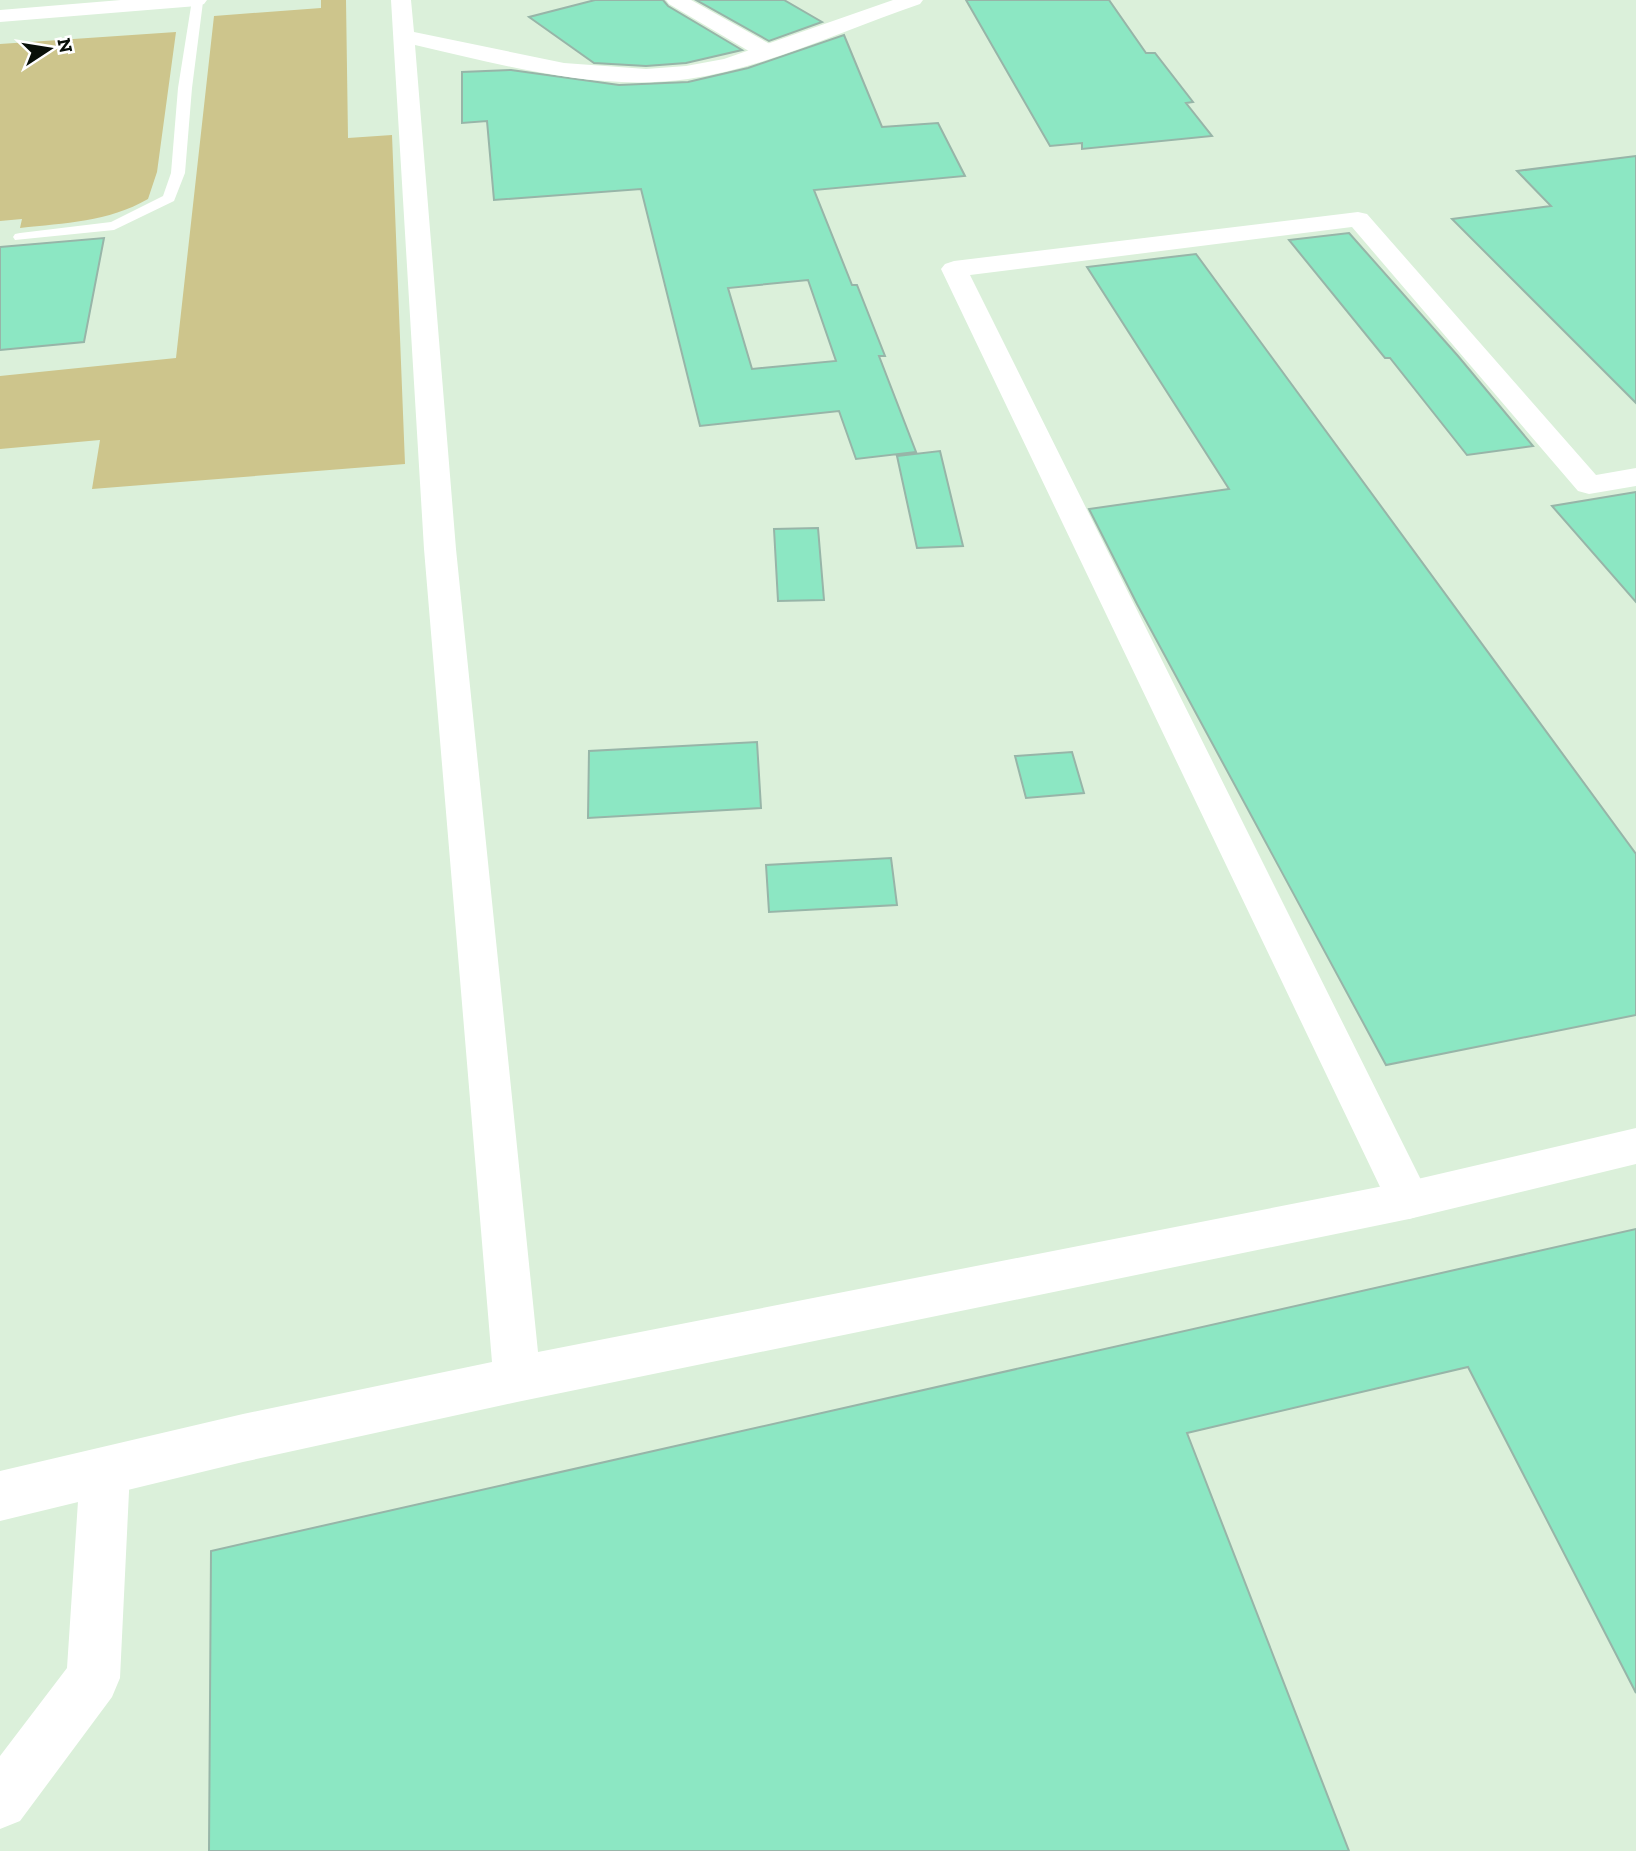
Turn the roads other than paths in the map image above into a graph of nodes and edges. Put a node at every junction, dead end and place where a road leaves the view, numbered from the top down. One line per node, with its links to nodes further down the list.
1 (401, 0): 6 (street)
2 (676, 0): 7 (street)
3 (197, 1): 5 (street); 8 (lane)
4 (898, 2): 7 (street)
5 (0, 16)
6 (404, 37): 7 (street); 12 (street)
7 (767, 52)
8 (20, 237)
9 (1636, 477): 11 (street)
10 (1636, 1146): 11 (street)
11 (1409, 1200): 12 (street)
12 (517, 1379): 13 (street)
13 (105, 1471): 14 (street); 15 (street)
14 (0, 1496)
15 (0, 1801)

